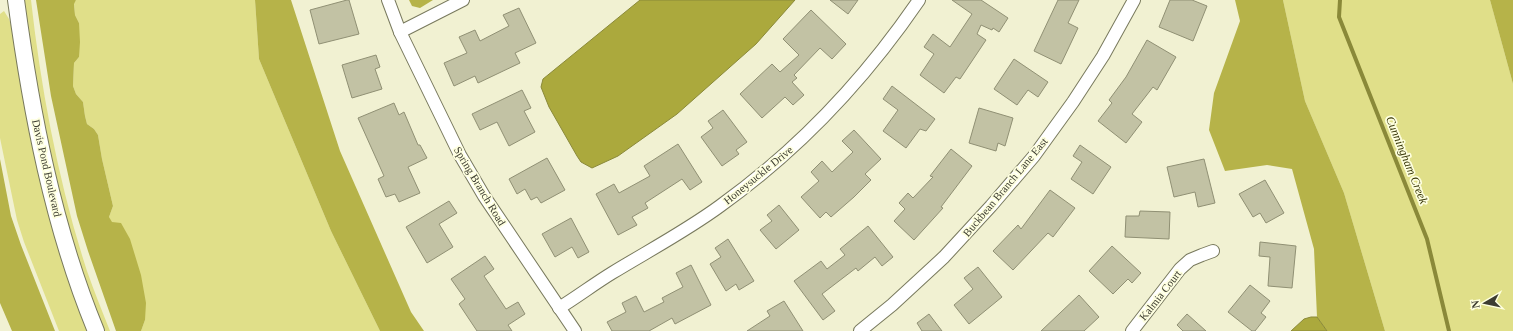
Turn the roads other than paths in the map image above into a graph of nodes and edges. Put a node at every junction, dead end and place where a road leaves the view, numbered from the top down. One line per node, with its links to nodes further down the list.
1 (16, 0): 9 (street, Davis Pond Boulevard)
2 (388, 0): 6 (street, Spring Branch Road)
3 (463, 0): 6 (street)
4 (919, 0): 8 (street, Honeysuckle Drive)
5 (1134, 0): 11 (street, Buckbean Branch Lane East)
6 (400, 32): 8 (street, Spring Branch Road)
7 (1213, 251): 12 (street, Kalmia Court)
8 (559, 308): 10 (street, Spring Branch Road)
9 (96, 331)
10 (575, 331)
11 (860, 331)
12 (1132, 331)

